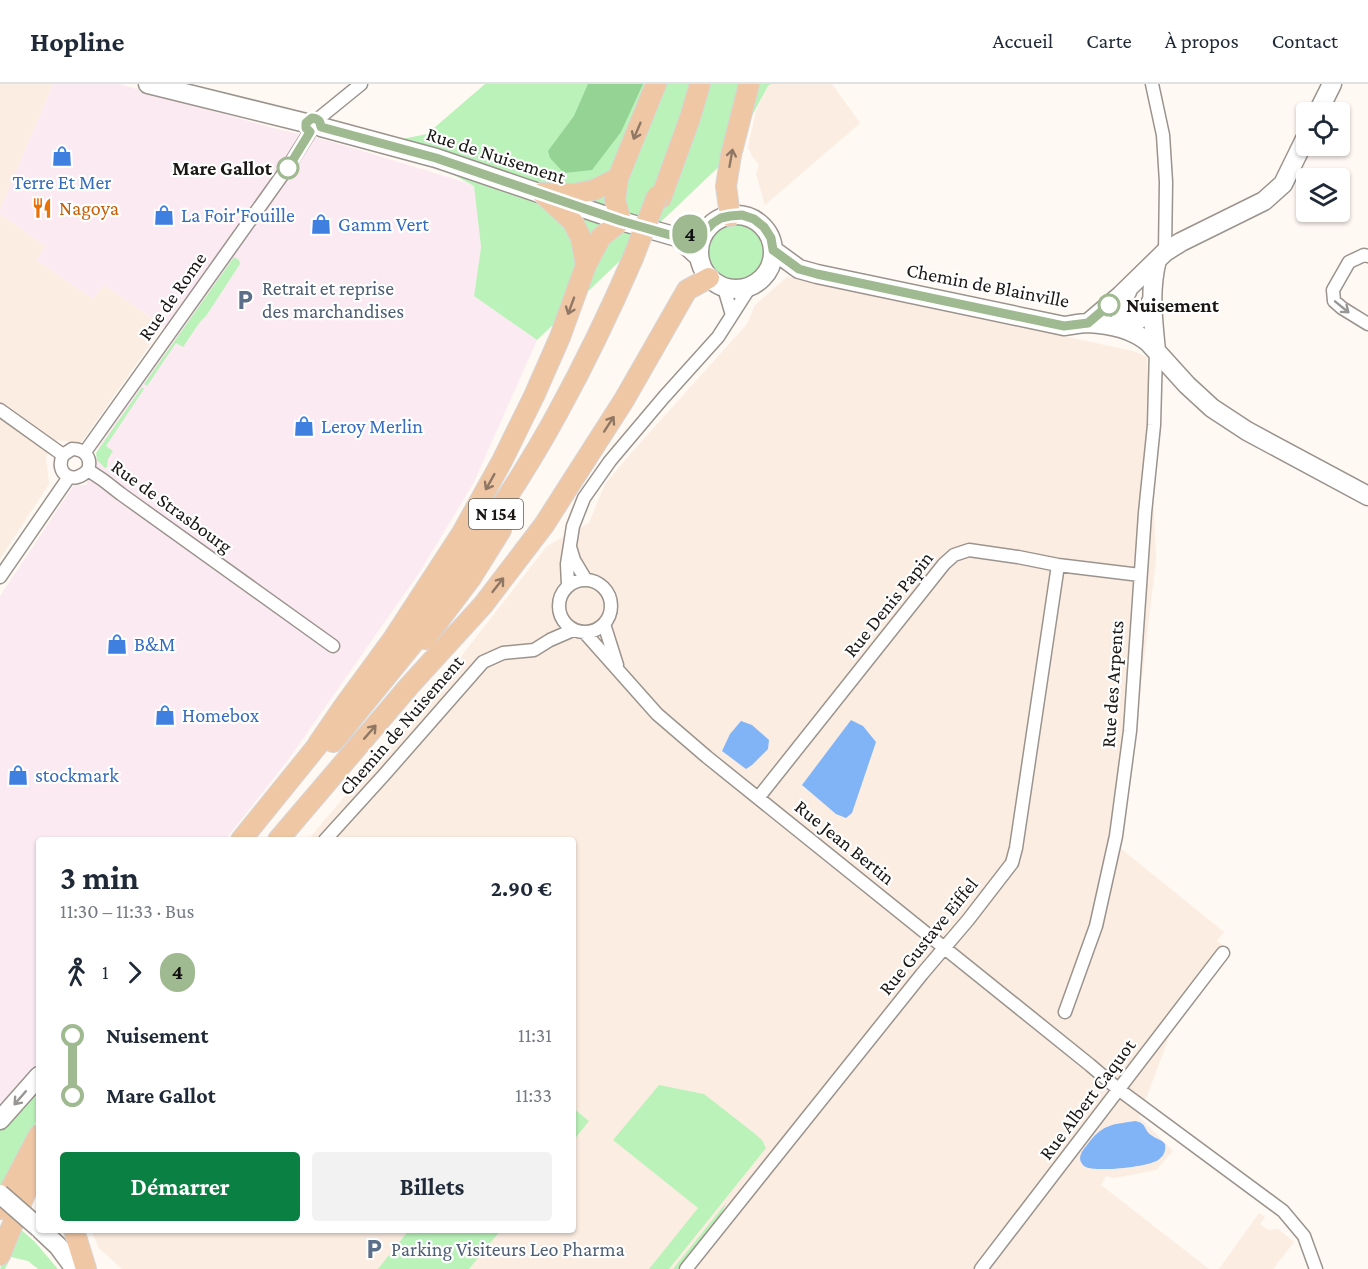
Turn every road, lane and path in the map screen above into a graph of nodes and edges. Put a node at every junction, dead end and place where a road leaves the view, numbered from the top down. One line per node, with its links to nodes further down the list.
1 (148, 84): 10 (street, Rue de Nuisement)
2 (361, 84): 10 (street, Rue de Rome)
3 (656, 84): 12 (main road, one-way to 12)
4 (694, 84): 14 (main road, N 154)
5 (700, 84): 14 (main road, N 154)
6 (749, 84): 15 (main road, one-way to 6)
7 (1152, 84): 20 (street)
8 (1332, 84): 9 (street)
9 (1323, 102)
10 (314, 125): 13 (street, Rue de Nuisement); 38 (street, Rue de Rome)
11 (1297, 156): 20 (street)
12 (618, 178): 13 (main road); 16 (main road)
13 (542, 193): 16 (street, Rue de Nuisement); 24 (main road)
14 (659, 197): 23 (main road, N 154, bridge)
15 (730, 216): 17 (street); 19 (street)
16 (621, 221): 18 (street, Rue de Nuisement); 24 (main road)
17 (707, 229): 18 (street); 22 (street)
18 (677, 237): 22 (street, Rue de Nuisement)
19 (773, 250): 25 (street, Chemin de Blainville); 26 (street)
20 (1161, 256): 29 (street); 30 (street)
21 (1368, 256): 33 (street, one-way to 33)
22 (699, 257): 27 (street)
23 (636, 258): 37 (main road, N 154); 55 (main road, N 154)
24 (586, 265): 55 (main road, one-way to 55)
25 (799, 269): 26 (street, Chemin de Blainville); 32 (street, Chemin de Blainville)
26 (766, 276): 28 (street)
27 (717, 283): 28 (street); 31 (street); 60 (main road, one-way to 27)
28 (750, 287): 31 (street)
29 (1121, 295): 30 (street); 32 (street); 34 (street)
30 (1152, 300): 34 (street); 35 (street)
31 (732, 315): 43 (street)
32 (1088, 323): 34 (street, Chemin de Blainville)
33 (1368, 324)
34 (1124, 328): 35 (street, Chemin de Blainville)
35 (1156, 351): 42 (street, Chemin de Blainville); 45 (street, Rue des Arpents)
36 (0, 411): 39 (street)
37 (553, 434): 58 (main road, N 154); 59 (main road)
38 (85, 452): 39 (street); 40 (street)
39 (63, 455): 41 (street)
40 (88, 470): 41 (street, Rue de Strasbourg); 53 (street, Rue de Strasbourg)
41 (69, 477): 46 (street)
42 (1368, 496)
43 (570, 546): 47 (street); 48 (street)
44 (1058, 565): 45 (street, Rue Denis Papin); 56 (street, Rue Denis Papin); 62 (street, Rue Gustave Eiffel)
45 (1140, 575): 64 (street, Rue des Arpents)
46 (0, 577)
47 (586, 580): 48 (street); 50 (street)
48 (568, 585): 49 (street)
49 (561, 619): 51 (street); 52 (street)
50 (604, 624): 51 (street); 54 (street, Rue Jean Bertin)
51 (579, 631): 52 (street, Chemin de Nuisement); 54 (street, Rue Jean Bertin)
52 (550, 640): 61 (street, Chemin de Nuisement)
53 (333, 646)
54 (619, 671): 56 (street, Rue Jean Bertin)
55 (318, 744): 57 (main road, N 154)
56 (758, 798): 62 (street, Rue Jean Bertin)
57 (243, 837)
58 (256, 837)
59 (271, 837)
60 (281, 837)
61 (328, 837)
62 (945, 948): 66 (street, Rue Jean Bertin); 81 (street, Rue Gustave Eiffel)
63 (1223, 953): 66 (street, Rue Albert Caquot)
64 (1065, 1012)
65 (36, 1079): 67 (street, one-way to 67)
66 (1118, 1089): 82 (street, Rue Albert Caquot); 83 (street, Rue Jean Bertin)
67 (0, 1120)
68 (36, 1141): 71 (main road)
69 (36, 1167): 77 (main road)
70 (0, 1194): 72 (street, bridge)
71 (0, 1207): 73 (street)
72 (36, 1229)
73 (36, 1230)
74 (40, 1233): 78 (street)
75 (40, 1233): 79 (street)
76 (75, 1233): 80 (main road)
77 (0, 1255)
78 (66, 1269)
79 (75, 1269)
80 (86, 1269)
81 (686, 1269)
82 (981, 1269)
83 (1316, 1269)

